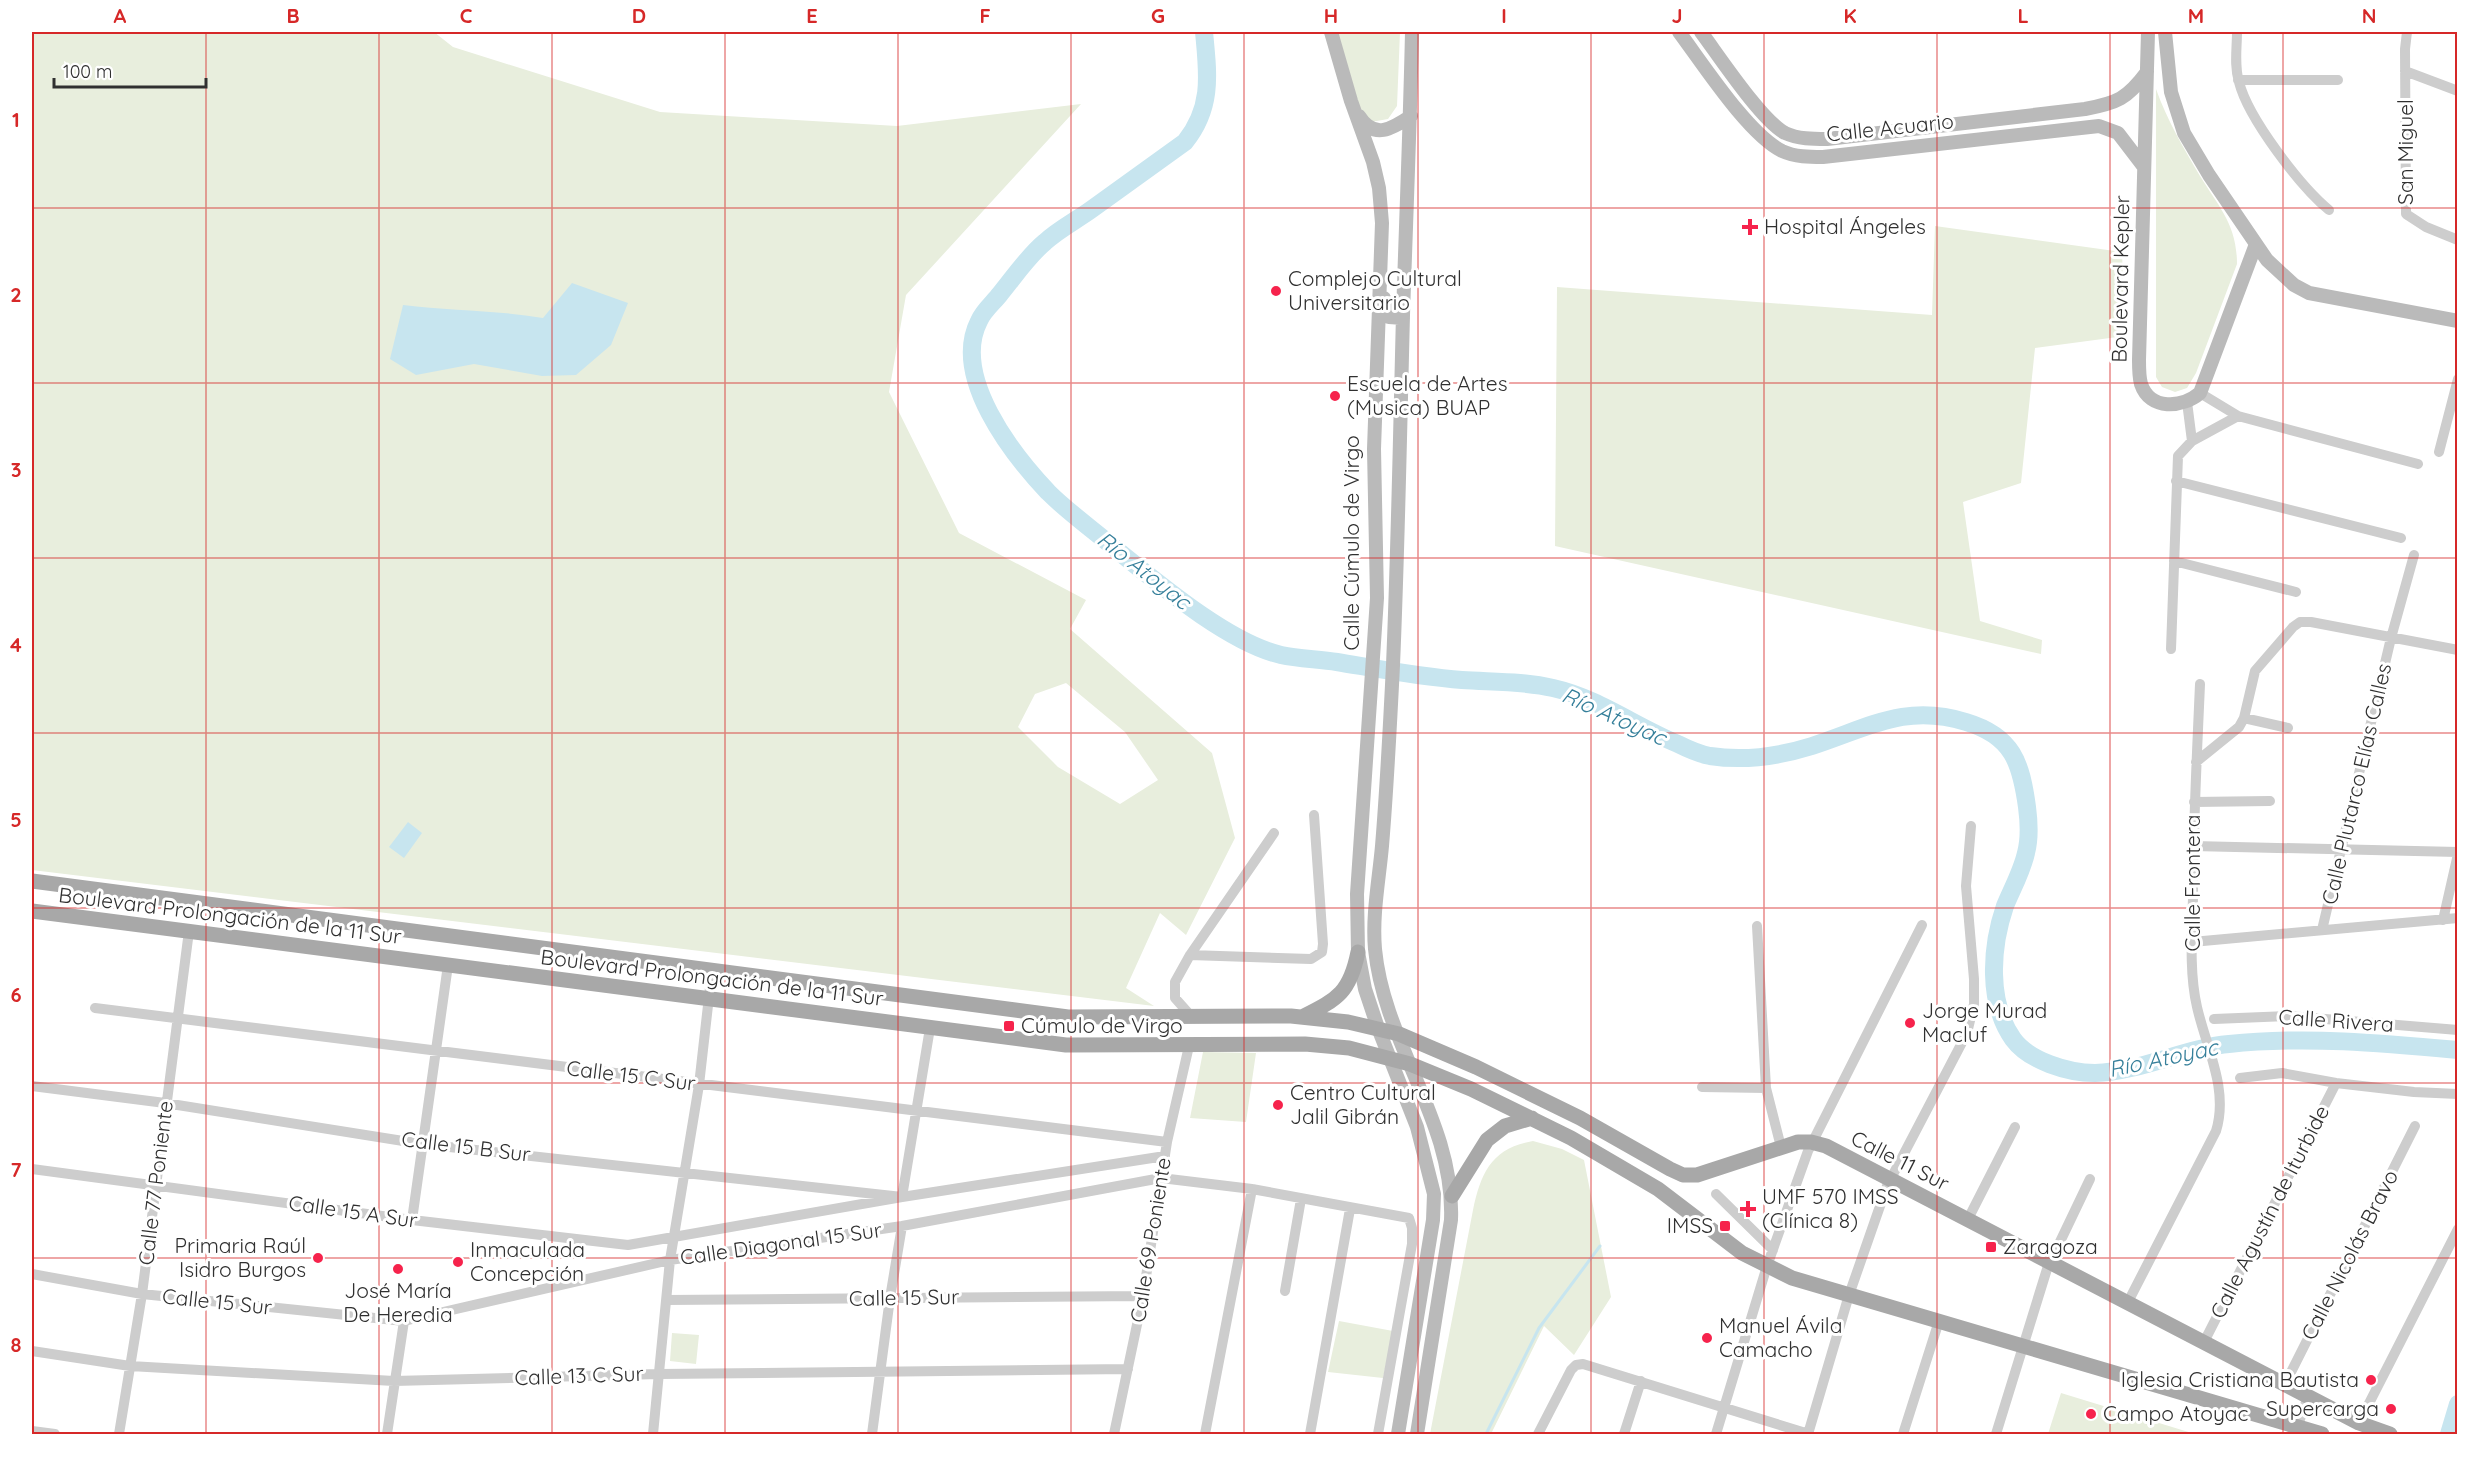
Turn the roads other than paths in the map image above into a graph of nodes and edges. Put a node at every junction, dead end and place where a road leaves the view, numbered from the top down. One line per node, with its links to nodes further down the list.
1 (1330, 32): 14 (main road, Calle Cúmulo de Virgo)
2 (1412, 32): 15 (main road, Calle Cúmulo de Virgo)
3 (1679, 32): 17 (main road, Calle Acuario)
4 (1701, 32): 16 (main road, Calle Acuario)
5 (2148, 32): 10 (main road, Boulevard Kepler)
6 (2165, 32): 21 (main road)
7 (2237, 32): 11 (street)
8 (2408, 32): 9 (street, San Miguel)
9 (2405, 71): 13 (street); 20 (street, San Miguel)
10 (2147, 72): 16 (main road, Calle Acuario); 18 (main road, Boulevard Kepler)
11 (2238, 80): 12 (street); 19 (street)
12 (2338, 80)
13 (2457, 91)
14 (1350, 102): 15 (main road); 22 (main road, Calle Cúmulo de Virgo)
15 (1410, 116): 23 (main road, Calle Cúmulo de Virgo)
16 (1988, 119): 17 (main road)
17 (1991, 138): 18 (main road, Calle Acuario)
18 (2144, 167): 27 (main road, Boulevard Kepler)
19 (2329, 210)
20 (2457, 240)
21 (2256, 244): 24 (main road); 26 (main road)
22 (1380, 276): 23 (main road); 61 (main road, Calle Cúmulo de Virgo)
23 (1403, 318): 74 (main road, Calle Cúmulo de Virgo)
24 (2456, 324)
25 (2457, 379): 30 (street)
26 (2200, 393): 27 (main road); 28 (street)
27 (2187, 402): 29 (street)
28 (2238, 416): 29 (street); 31 (street)
29 (2192, 441): 32 (street)
30 (2439, 452)
31 (2418, 464)
32 (2176, 481): 33 (street); 35 (street)
33 (2401, 538)
34 (2414, 555): 37 (street, Calle Plutarco Elías Calles)
35 (2174, 561): 36 (street); 38 (street)
36 (2296, 592)
37 (2391, 638): 39 (street); 41 (street); 50 (street, Calle Plutarco Elías Calles)
38 (2171, 649)
39 (2457, 650)
40 (2200, 684): 43 (street, Calle Frontera)
41 (2244, 718): 42 (street); 43 (street)
42 (2288, 728)
43 (2196, 762): 45 (street, Calle Frontera)
44 (2270, 801): 45 (street)
45 (2193, 802): 49 (street, Calle Frontera)
46 (1314, 815): 62 (street)
47 (1971, 826): 101 (street)
48 (1274, 833): 62 (street)
49 (2193, 846): 50 (street); 60 (street, Calle Frontera)
50 (2342, 850): 51 (street); 58 (street, Calle Plutarco Elías Calles)
51 (2457, 853): 55 (street)
52 (32, 881): 64 (main road, Boulevard Prolongación de la 11 Sur)
53 (32, 911): 59 (main road, Boulevard Prolongación de la 11 Sur)
54 (2457, 918): 55 (street)
55 (2443, 920): 58 (street)
56 (1922, 925): 95 (street)
57 (1757, 926): 85 (street)
58 (2322, 930): 60 (street)
59 (189, 932): 63 (main road, Boulevard Prolongación de la 11 Sur); 69 (street, Calle 77 Poniente)
60 (2192, 942): 126 (street, Calle Frontera)
61 (1358, 952): 68 (main road); 72 (main road, Calle Cúmulo de Virgo)
62 (1190, 955): 67 (street)
63 (448, 965): 65 (main road, Boulevard Prolongación de la 11 Sur); 76 (street)
64 (712, 970): 65 (street); 67 (main road, Boulevard Prolongación de la 11 Sur)
65 (710, 999): 71 (main road, Boulevard Prolongación de la 11 Sur); 82 (street)
66 (95, 1008): 69 (street, Calle 15 C Sur)
67 (1191, 1016): 68 (main road, Boulevard Prolongación de la 11 Sur)
68 (1304, 1016): 72 (main road, Boulevard Prolongación de la 11 Sur)
69 (177, 1019): 76 (street, Calle 15 C Sur); 88 (street, Calle 77 Poniente)
70 (2214, 1019): 73 (street, Calle Rivera)
71 (930, 1028): 75 (main road, Boulevard Prolongación de la 11 Sur); 89 (street)
72 (1378, 1028): 74 (main road); 77 (main road, Calle Cúmulo de Virgo)
73 (2457, 1030)
74 (1399, 1034): 78 (main road, Calle Cúmulo de Virgo); 79 (main road)
75 (1189, 1046): 77 (main road, Boulevard Prolongación de la 11 Sur); 93 (street, Calle 69 Poniente)
76 (436, 1051): 82 (street, Calle 15 C Sur); 94 (street)
77 (1389, 1058): 78 (main road); 153 (main road, Calle Cúmulo de Virgo)
78 (1410, 1064): 86 (main road); 106 (main road, Calle Cúmulo de Virgo)
79 (1476, 1067): 86 (main road); 96 (main road)
80 (2240, 1078): 81 (street)
81 (2336, 1083): 87 (street); 129 (street, Calle Agustín de Iturbide)
82 (699, 1084): 89 (street, Calle 15 C Sur); 99 (street)
83 (32, 1086): 88 (street, Calle 15 B Sur)
84 (1702, 1087): 85 (street)
85 (1766, 1088): 96 (street)
86 (1471, 1089): 90 (main road)
87 (2457, 1094)
88 (165, 1103): 94 (street, Calle 15 B Sur); 103 (street, Calle 77 Poniente)
89 (918, 1112): 93 (street, Calle 15 C Sur); 107 (street)
90 (1532, 1118): 106 (main road); 118 (main road)
91 (2415, 1126): 138 (street, Calle Nicolás Bravo)
92 (2015, 1127): 110 (street)
93 (1167, 1142): 97 (street, Calle 69 Poniente)
94 (422, 1144): 99 (street, Calle 15 B Sur); 111 (street)
95 (1810, 1146): 96 (main road); 101 (main road, Calle 11 Sur); 115 (street)
96 (1781, 1147)
97 (1165, 1156): 100 (street, Calle 69 Poniente); 107 (street, Calle Diagonal 15 Sur)
98 (32, 1169): 103 (street, Calle 15 A Sur)
99 (685, 1171): 107 (street, Calle 15 B Sur); 114 (street)
100 (1161, 1178): 104 (street, Calle Diagonal 15 Sur); 112 (street, Calle Diagonal 15 Sur); 123 (street, Calle 69 Poniente)
101 (1890, 1179): 110 (main road, Calle 11 Sur); 122 (street)
102 (2090, 1179): 117 (street)
103 (155, 1185): 111 (street, Calle 15 A Sur); 121 (street, Calle 77 Poniente)
104 (1252, 1189): 108 (street, Calle Diagonal 15 Sur); 150 (street)
105 (1716, 1194): 115 (street)
106 (1452, 1196): 154 (main road, Calle Cúmulo de Virgo)
107 (902, 1197): 114 (street, Calle Diagonal 15 Sur)
108 (1301, 1198): 109 (street, Calle Diagonal 15 Sur); 120 (street)
109 (1350, 1209): 151 (street); 152 (street, Calle Diagonal 15 Sur)
110 (1968, 1219): 117 (main road, Calle 11 Sur)
111 (412, 1220): 114 (street, Calle 15 A Sur)
112 (902, 1226): 116 (street, Calle Diagonal 15 Sur); 124 (street)
113 (2457, 1229): 141 (street)
114 (674, 1238): 116 (street)
115 (1773, 1250): 118 (street)
116 (670, 1260): 125 (street); 127 (street, Calle Diagonal 15 Sur)
117 (2049, 1263): 126 (main road, Calle 11 Sur); 130 (street)
118 (1767, 1266): 122 (main road); 140 (street)
119 (32, 1274): 121 (street, Calle 15 Sur)
120 (1285, 1291)
121 (142, 1294): 127 (street, Calle 15 Sur); 132 (street, Calle 77 Poniente)
122 (1849, 1295): 128 (main road); 158 (street)
123 (1143, 1296): 124 (street, Calle 15 Sur); 133 (street, Calle 69 Poniente)
124 (890, 1298): 125 (street, Calle 15 Sur); 134 (street)
125 (666, 1300): 135 (street)
126 (2128, 1302): 129 (main road, Calle 11 Sur)
127 (404, 1321): 137 (street)
128 (1939, 1321): 130 (main road); 159 (street)
129 (2204, 1342): 138 (main road, Calle 11 Sur)
130 (2025, 1345): 142 (main road); 160 (street)
131 (32, 1351): 132 (street, Calle 13 C Sur)
132 (130, 1366): 137 (street, Calle 13 C Sur); 145 (street, Calle 77 Poniente)
133 (1128, 1369): 134 (street, Calle 13 C Sur); 149 (street, Calle 69 Poniente)
134 (880, 1372): 135 (street, Calle 13 C Sur); 148 (street)
135 (658, 1374): 137 (street, Calle 13 C Sur); 147 (street)
136 (1641, 1381): 140 (street); 155 (street); 156 (street)
137 (394, 1382): 146 (street)
138 (2285, 1384): 139 (main road, Calle 11 Sur)
139 (2308, 1396): 141 (main road, Calle 11 Sur); 142 (street)
140 (1725, 1408): 157 (street); 158 (street)
141 (2359, 1423): 162 (main road, Calle 11 Sur)
142 (2296, 1430): 161 (main road)
143 (32, 1431): 144 (street)
144 (55, 1434)
145 (119, 1434)
146 (387, 1434)
147 (653, 1434)
148 (872, 1434)
149 (1114, 1434)
150 (1206, 1434)
151 (1310, 1434)
152 (1378, 1434)
153 (1398, 1434)
154 (1417, 1434)
155 (1539, 1434)
156 (1624, 1434)
157 (1716, 1434)
158 (1808, 1434)
159 (1903, 1434)
160 (1996, 1434)
161 (2322, 1434)
162 (2390, 1434)

